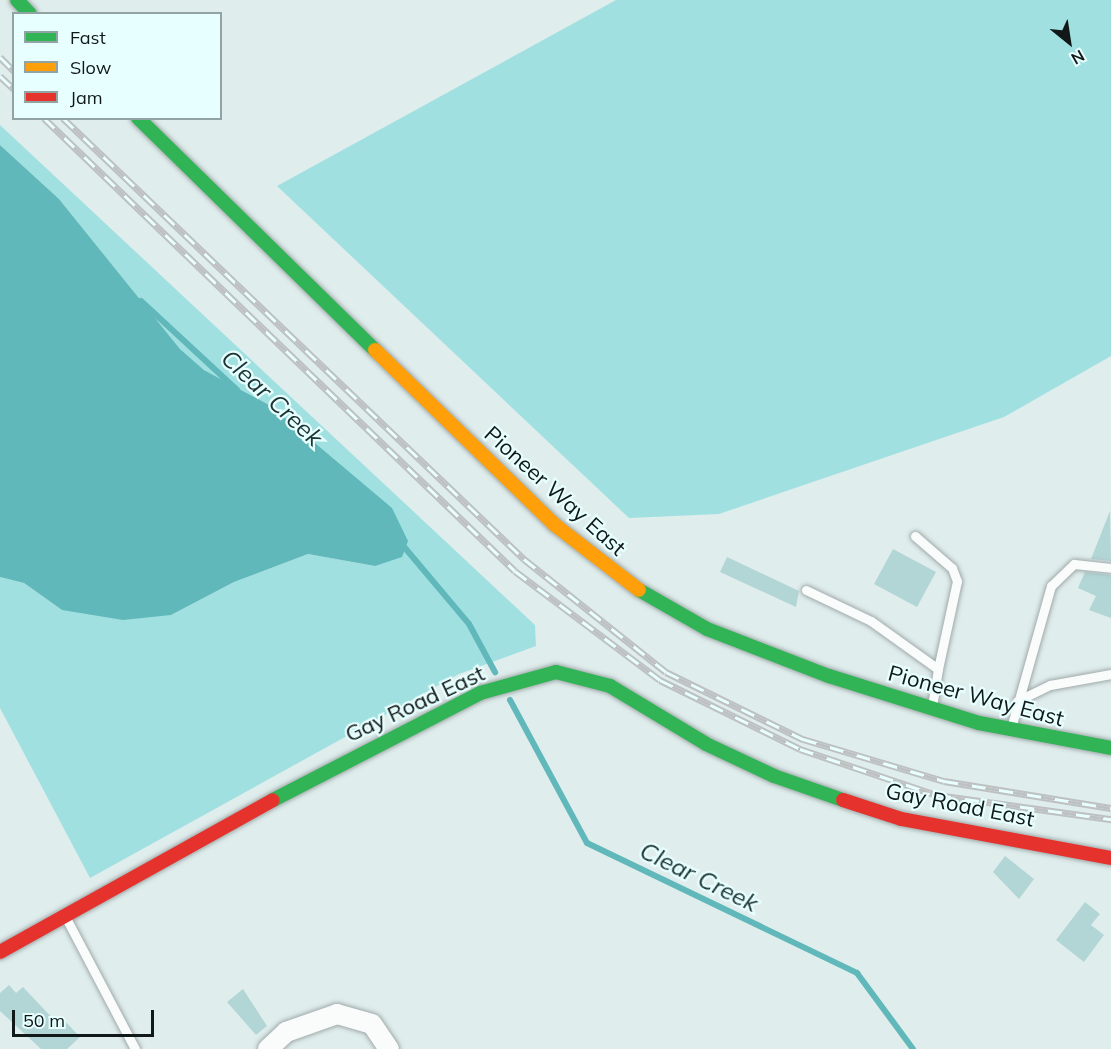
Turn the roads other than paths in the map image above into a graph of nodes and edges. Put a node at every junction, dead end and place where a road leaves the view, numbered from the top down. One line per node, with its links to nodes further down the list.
1 (16, 0): 2 (street)
2 (28, 12)
3 (140, 120): 10 (street, Pioneer Way East)
4 (915, 536): 7 (lane)
5 (1111, 568): 9 (lane)
6 (806, 590): 7 (lane)
7 (938, 669): 10 (lane)
8 (1111, 674): 9 (lane)
9 (1017, 701): 11 (lane)
10 (932, 709): 11 (street, Pioneer Way East)
11 (1010, 730): 12 (street, Pioneer Way East)
12 (1111, 748)
13 (1111, 858): 14 (street, Gay Road East)
14 (65, 916): 15 (street, Gay Road East); 16 (lane)
15 (0, 952)
16 (135, 1049)
17 (268, 1049): 18 (street)
18 (389, 1049)

